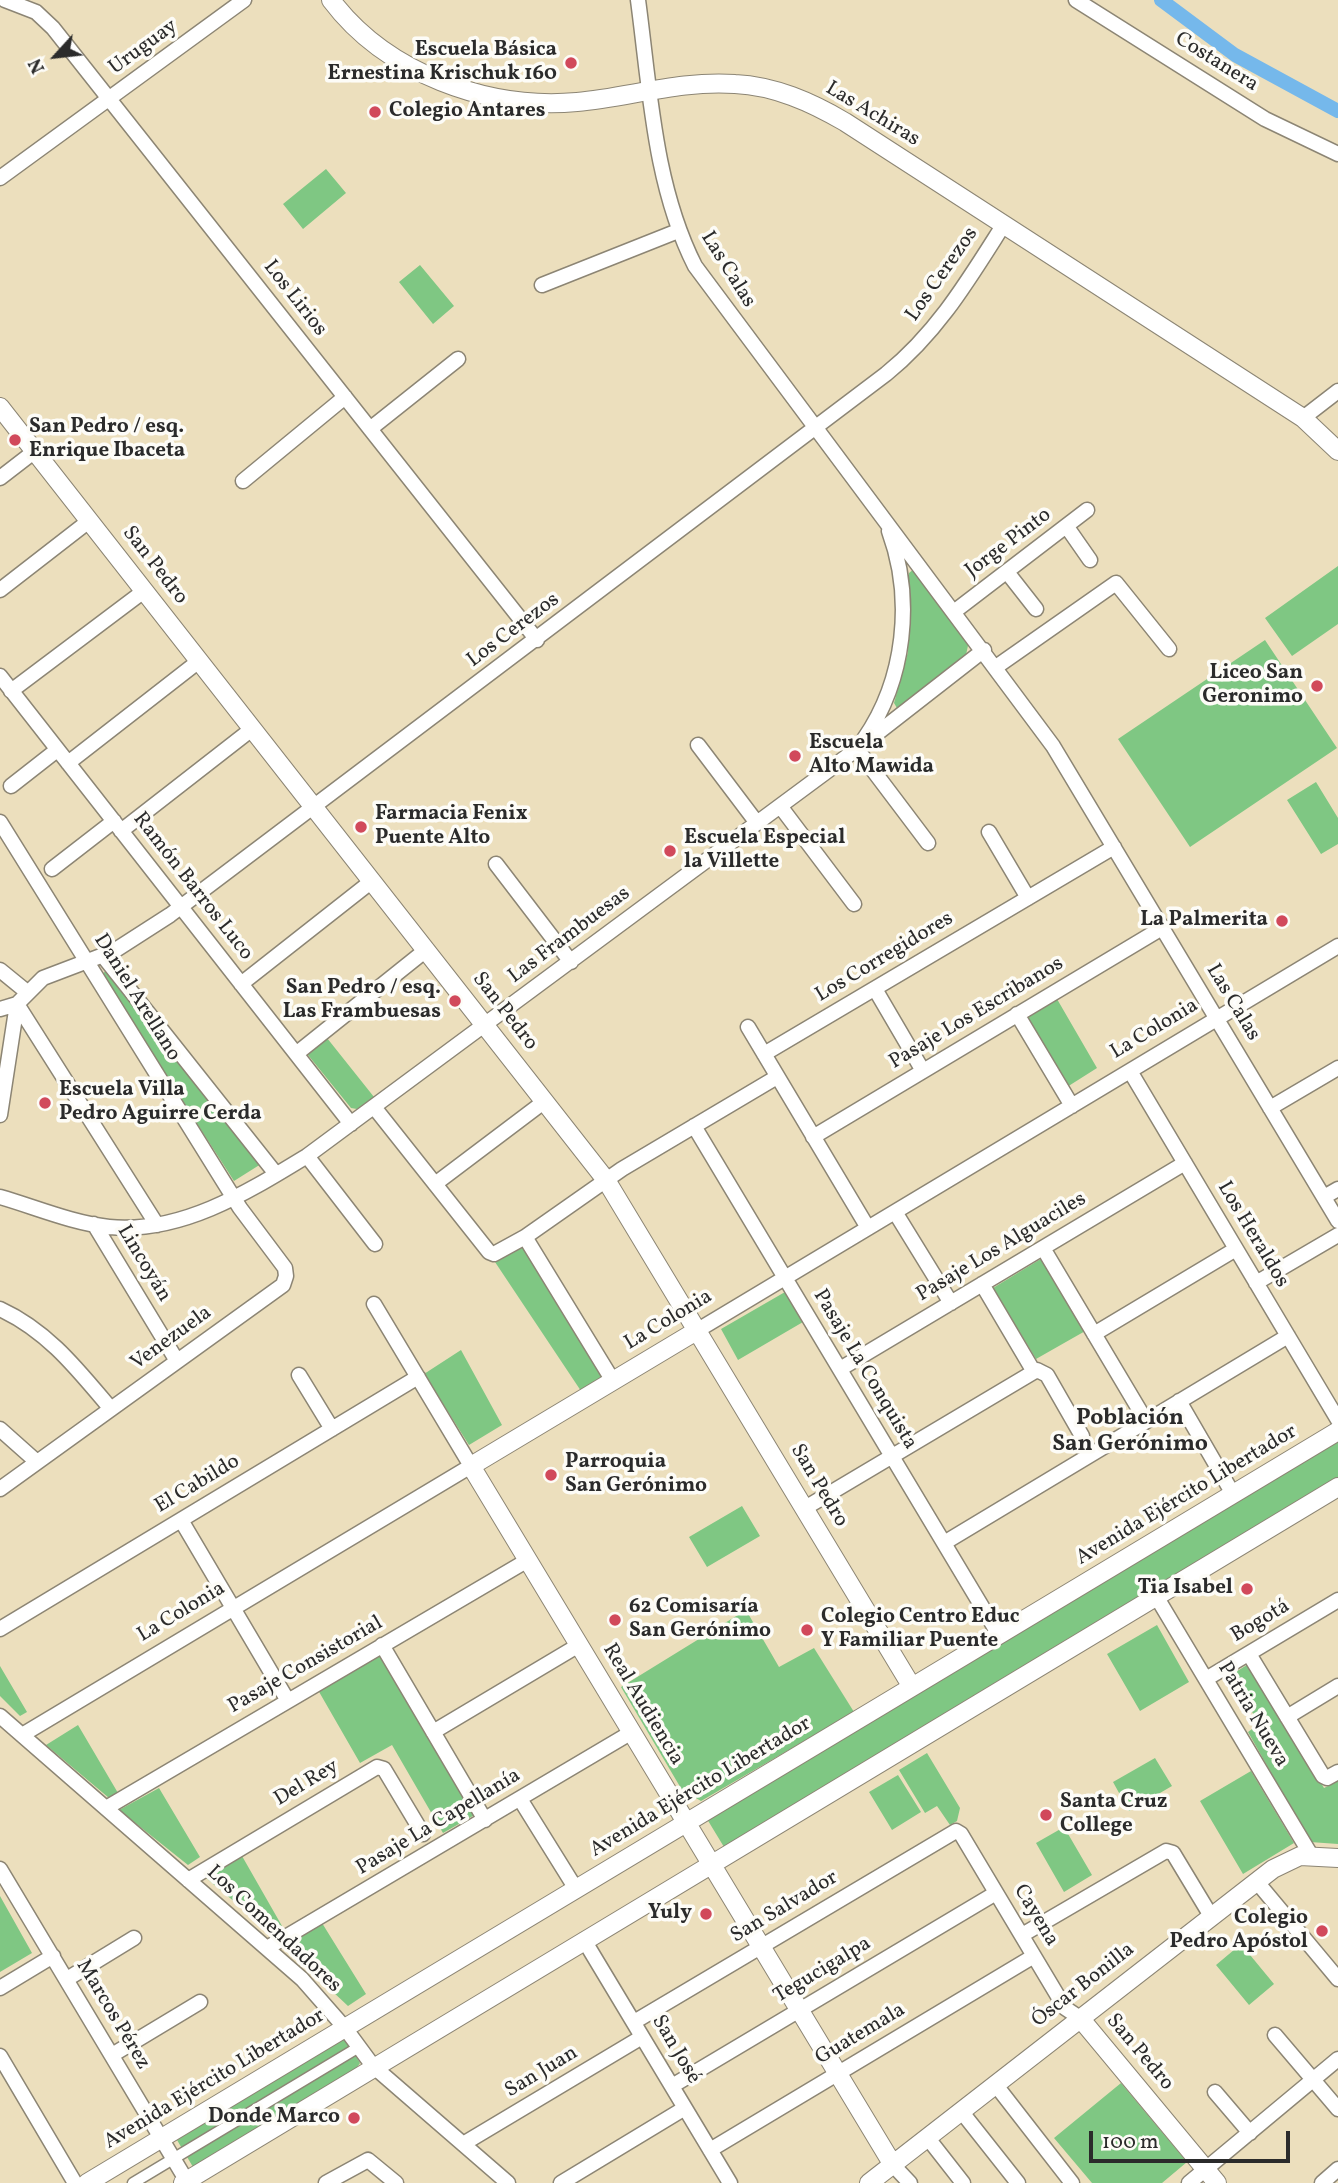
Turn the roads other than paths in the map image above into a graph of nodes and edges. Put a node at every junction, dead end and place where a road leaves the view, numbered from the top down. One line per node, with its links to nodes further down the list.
1 (5, 0): 7 (street, Los Lirios)
2 (244, 0): 7 (street, Uruguay)
3 (331, 0): 6 (street, Las Achiras)
4 (638, 0): 6 (street, Las Calas)
5 (1076, 0): 8 (street, Costanera)
6 (650, 91): 10 (street, Las Achiras); 11 (street, Las Calas)
7 (110, 99): 9 (street, Uruguay); 15 (street, Los Lirios)
8 (1338, 154)
9 (0, 178)
10 (1004, 224): 17 (street, Las Achiras); 18 (street, Los Cerezos)
11 (678, 231): 12 (street); 18 (street, Las Calas)
12 (542, 285)
13 (458, 359): 19 (street)
14 (1338, 391): 17 (street)
15 (345, 397): 19 (street, Los Lirios); 23 (street)
16 (0, 407): 20 (street, San Pedro)
17 (1303, 418): 21 (street, Las Achiras)
18 (813, 427): 25 (street, Las Calas); 34 (street, Los Cerezos)
19 (370, 429): 34 (street, Los Lirios)
20 (35, 451): 22 (street); 26 (street, San Pedro)
21 (1338, 451)
22 (0, 478)
23 (243, 481)
24 (1087, 510): 27 (street, Jorge Pinto)
25 (884, 518): 33 (street, Las Calas); 43 (street, Las Calas)
26 (89, 521): 30 (street); 31 (street, San Pedro)
27 (1067, 527): 28 (street); 29 (street, Jorge Pinto)
28 (1090, 560)
29 (1007, 572): 32 (street); 33 (street, Jorge Pinto)
30 (0, 590)
31 (144, 591): 37 (street, San Pedro); 40 (street)
32 (1036, 609)
33 (955, 611): 36 (street, Las Calas)
34 (537, 640): 48 (street, Los Cerezos)
35 (1169, 649): 38 (street)
36 (984, 650): 38 (street, Las Calas); 43 (street, Las Frambuesas)
37 (199, 661): 41 (street, San Pedro); 45 (street)
38 (996, 667): 54 (street, Las Calas)
39 (0, 676): 40 (street, Ramón Barros Luco)
40 (12, 691): 44 (street, Ramón Barros Luco)
41 (252, 729): 48 (street, San Pedro); 51 (street)
42 (698, 744): 50 (street)
43 (857, 749): 47 (street, Las Frambuesas); 53 (street)
44 (57, 750): 45 (street, Ramón Barros Luco); 46 (street)
45 (68, 763): 51 (street, Ramón Barros Luco)
46 (11, 786)
47 (780, 806): 50 (street, Las Frambuesas); 59 (street)
48 (314, 807): 57 (street, San Pedro); 60 (street, Los Cerezos)
49 (0, 822): 64 (street, Daniel Arellano)
50 (757, 823): 65 (street, Las Frambuesas)
51 (117, 826): 56 (street); 60 (street, Ramón Barros Luco)
52 (989, 832): 58 (street)
53 (928, 843)
54 (1114, 847): 58 (street, Los Corregidores); 61 (street, Las Calas)
55 (496, 864): 65 (street)
56 (52, 869)
57 (372, 881): 63 (street, San Pedro); 67 (street)
58 (1028, 898): 68 (street, Los Corregidores)
59 (854, 904)
60 (181, 907): 64 (street, Los Cerezos); 67 (street, Ramón Barros Luco)
61 (1162, 928): 72 (street, Pasaje Los Escribanos); 73 (street, Las Calas)
62 (1338, 946): 73 (street, La Colonia)
63 (426, 950): 74 (street, San Pedro); 76 (street)
64 (96, 959): 69 (street, Los Cerezos); 92 (street); 97 (street, Daniel Arellano)
65 (571, 962): 74 (street, Las Frambuesas)
66 (0, 970): 69 (street)
67 (242, 984): 76 (street, Ramón Barros Luco)
68 (875, 989): 77 (street, Los Corregidores); 79 (street)
69 (27, 992): 70 (street, Los Cerezos)
70 (17, 1004): 71 (street); 86 (street); 102 (street)
71 (0, 1009)
72 (1017, 1014): 79 (street, Pasaje Los Escribanos); 83 (street)
73 (1217, 1019): 80 (street, La Colonia); 85 (street, Las Calas)
74 (485, 1025): 82 (street, San Pedro); 84 (street, Las Frambuesas)
75 (748, 1027): 77 (street)
76 (296, 1054): 87 (street, Ramón Barros Luco)
77 (764, 1054): 81 (street)
78 (1338, 1068): 85 (street)
79 (923, 1071): 89 (street, Pasaje Los Escribanos)
80 (1130, 1071): 83 (street, La Colonia); 91 (street, Los Heraldos)
81 (778, 1077): 88 (street); 89 (street)
82 (545, 1101): 93 (street, San Pedro); 94 (street)
83 (1072, 1106): 99 (street, La Colonia)
84 (374, 1107): 87 (street, Las Frambuesas); 94 (street)
85 (1270, 1108): 98 (street, Las Calas)
86 (0, 1115)
87 (351, 1124): 90 (street, Las Frambuesas)
88 (694, 1126): 93 (street); 109 (street, Pasaje La Conquista)
89 (813, 1137): 103 (street)
90 (307, 1156): 92 (street, Las Frambuesas); 106 (street)
91 (1185, 1163): 107 (street, Pasaje Los Alguaciles); 108 (street, Los Heraldos)
92 (276, 1174): 97 (street, Las Frambuesas)
93 (606, 1181): 105 (street); 115 (street, San Pedro)
94 (435, 1184): 105 (street)
95 (1338, 1189): 98 (street)
96 (0, 1197): 101 (street, Las Frambuesas)
97 (234, 1197): 102 (street, Las Frambuesas); 118 (street, Venezuela)
98 (1324, 1197): 100 (street, Las Calas)
99 (895, 1212): 103 (street, La Colonia); 112 (street)
100 (1338, 1221)
101 (94, 1224): 102 (street, Las Frambuesas); 118 (street, Lincoyán)
102 (157, 1225)
103 (868, 1228): 109 (street, La Colonia)
104 (1338, 1235): 110 (street)
105 (525, 1237): 123 (street)
106 (375, 1244)
107 (1043, 1248): 111 (street, Pasaje Los Alguaciles); 116 (street)
108 (1236, 1249): 110 (street, Los Heraldos); 116 (street)
109 (785, 1278): 115 (street, La Colonia); 119 (street, Pasaje La Conquista)
110 (1256, 1283): 117 (street, Los Heraldos)
111 (982, 1284): 112 (street, Pasaje Los Alguaciles); 120 (street)
112 (951, 1303): 119 (street, Pasaje Los Alguaciles)
113 (374, 1304): 122 (street, Real Audiencia)
114 (0, 1309): 125 (street)
115 (698, 1330): 123 (street, La Colonia); 138 (street, San Pedro)
116 (1094, 1334): 127 (street)
117 (1288, 1336): 124 (street); 126 (street, Los Heraldos)
118 (177, 1361): 125 (street, Venezuela)
119 (840, 1369): 132 (street, Pasaje La Conquista)
120 (1034, 1372): 131 (street); 132 (street)
121 (299, 1375): 129 (street)
122 (418, 1377): 129 (street, El Cabildo); 134 (street, Real Audiencia)
123 (612, 1381): 134 (street, La Colonia)
124 (1179, 1401): 127 (street); 137 (street)
125 (111, 1409): 133 (street, Venezuela)
126 (1338, 1420)
127 (1146, 1421): 140 (street)
128 (0, 1429): 133 (street)
129 (331, 1430): 139 (street, El Cabildo)
130 (1338, 1431): 137 (street, Avenida Ejército Libertador)
131 (1082, 1436)
132 (892, 1456): 138 (street); 140 (street, Pasaje La Conquista)
133 (37, 1462): 136 (street, Venezuela)
134 (471, 1466): 141 (street, Real Audiencia); 144 (street, La Colonia)
135 (1338, 1487): 142 (street)
136 (0, 1489)
137 (1233, 1494): 146 (street, Avenida Ejército Libertador)
138 (805, 1508): 152 (street, San Pedro)
139 (181, 1520): 144 (street); 145 (street, El Cabildo)
140 (944, 1543): 146 (street, Pasaje La Conquista)
141 (528, 1560): 147 (street, Pasaje Consistorial); 148 (street, Real Audiencia)
142 (1156, 1596): 150 (street, Patria Nueva); 168 (street)
143 (1338, 1600): 149 (street, Bogotá)
144 (233, 1609): 153 (street); 158 (street, La Colonia)
145 (0, 1629)
146 (999, 1635): 152 (street, Avenida Ejército Libertador)
147 (382, 1645): 153 (street, Pasaje Consistorial); 156 (street)
148 (579, 1645): 156 (street); 157 (street, Real Audiencia)
149 (1249, 1654): 150 (street, Bogotá); 155 (street)
150 (1206, 1679): 166 (street, Patria Nueva)
151 (1338, 1686): 155 (street)
152 (912, 1687): 163 (street, Avenida Ejército Libertador)
153 (288, 1701): 161 (street, Pasaje Consistorial)
154 (0, 1716): 158 (street, Los Comendadores)
155 (1287, 1717): 159 (street)
156 (433, 1732): 162 (street)
157 (632, 1732): 160 (street, Pasaje La Capellanía); 163 (street, Real Audiencia)
158 (22, 1735): 161 (street, Los Comendadores)
159 (1332, 1775)
160 (520, 1799): 162 (street, Pasaje La Capellanía); 172 (street)
161 (106, 1808): 170 (street, Los Comendadores)
162 (485, 1820): 179 (street, Pasaje La Capellanía)
163 (686, 1823): 168 (street, Real Audiencia); 172 (street, Avenida Ejército Libertador)
164 (958, 1831): 173 (street, Cayena); 178 (street, San Salvador)
165 (423, 1834): 170 (street, Del Rey)
166 (1311, 1855): 167 (street, Óscar Bonilla); 171 (street, Óscar Bonilla)
167 (1338, 1858)
168 (711, 1863): 177 (street); 178 (street, Real Audiencia)
169 (2, 1873): 180 (street, Marcos Pérez)
170 (188, 1880): 179 (street, Los Comendadores)
171 (1257, 1882): 174 (street, Óscar Bonilla); 183 (street)
172 (576, 1889): 189 (street, Avenida Ejército Libertador)
173 (996, 1893): 175 (street, Cayena); 186 (street, Tegucigalpa)
174 (1211, 1916): 175 (street); 187 (street, Óscar Bonilla)
175 (1022, 1935): 181 (street, Cayena)
176 (134, 1938): 182 (street)
177 (584, 1940): 188 (street, San José); 196 (street)
178 (761, 1946): 186 (street, Real Audiencia); 188 (street, San Salvador)
179 (267, 1948): 189 (street, Los Comendadores)
180 (53, 1956): 182 (street, Marcos Pérez); 184 (street)
181 (1034, 1956): 187 (street, Cayena); 197 (street, Guatemala)
182 (67, 1979): 193 (street, Marcos Pérez)
183 (1338, 1979)
184 (0, 1988)
185 (200, 2002): 193 (street)
186 (799, 2010): 197 (street, Real Audiencia); 200 (street, Tegucigalpa)
187 (1080, 2018): 199 (street, Óscar Bonilla); 213 (street, San Pedro)
188 (634, 2022): 191 (street, San José)
189 (345, 2028): 192 (street, Los Comendadores); 207 (street, Avenida Ejército Libertador)
190 (1275, 2035): 198 (street)
191 (642, 2037): 200 (street, San José); 208 (street, San Juan)
192 (359, 2047): 196 (street, Los Comendadores); 210 (street)
193 (112, 2055): 207 (street, Marcos Pérez)
194 (0, 2056): 216 (street)
195 (1338, 2059): 198 (street)
196 (373, 2066): 208 (street, Los Comendadores); 214 (street)
197 (838, 2074): 209 (street, Guatemala); 211 (street, Real Audiencia)
198 (1313, 2080): 203 (street); 205 (street)
199 (995, 2084): 204 (street, Óscar Bonilla); 227 (street)
200 (672, 2086): 202 (street, San José)
201 (1215, 2092): 205 (street)
202 (685, 2108): 209 (street, San José); 222 (street)
203 (1338, 2109)
204 (961, 2111): 206 (street, Óscar Bonilla); 226 (street)
205 (1250, 2133): 213 (street)
206 (927, 2137): 211 (street, Óscar Bonilla); 225 (street)
207 (161, 2138): 210 (street, Marcos Pérez); 217 (street, Avenida Ejército Libertador)
208 (463, 2144): 221 (street, Los Comendadores)
209 (710, 2150): 215 (street, San José)
210 (174, 2159): 214 (street, Marcos Pérez); 218 (street)
211 (893, 2165): 223 (street, Óscar Bonilla); 224 (street)
212 (1338, 2169): 229 (street)
213 (1212, 2176): 228 (street)
214 (186, 2182)
215 (726, 2182)
216 (75, 2183)
217 (87, 2183)
218 (133, 2183)
219 (326, 2183): 220 (street)
220 (396, 2183)
221 (508, 2183)
222 (561, 2183)
223 (869, 2183)
224 (910, 2183)
225 (963, 2183)
226 (1018, 2183)
227 (1072, 2183)
228 (1189, 2183)
229 (1322, 2183)

